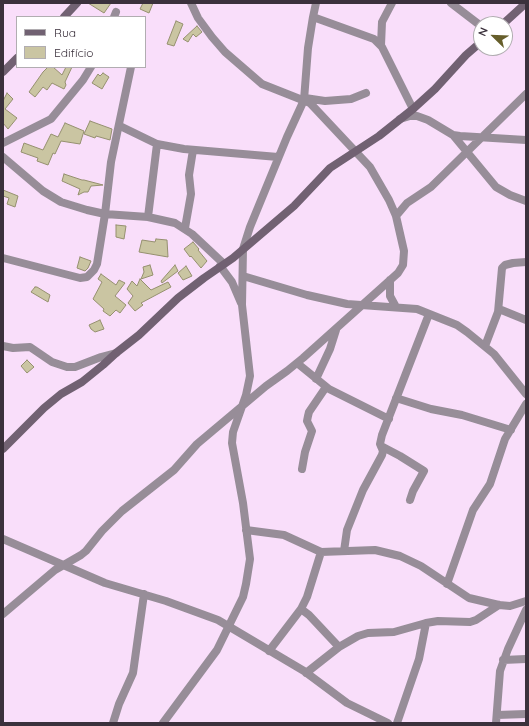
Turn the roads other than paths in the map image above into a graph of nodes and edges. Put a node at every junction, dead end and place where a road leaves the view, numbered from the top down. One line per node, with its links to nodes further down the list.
1 (77, 3): 7 (street)
2 (191, 3): 19 (street)
3 (316, 3): 9 (street)
4 (392, 3): 11 (street)
5 (451, 3): 10 (street)
6 (526, 3): 8 (street)
7 (65, 16)
8 (512, 16)
9 (313, 17): 11 (street); 19 (street)
10 (473, 20)
11 (381, 45): 20 (street)
12 (473, 49): 20 (street)
13 (16, 59): 16 (street)
14 (90, 68): 26 (street)
15 (131, 68): 22 (street)
16 (3, 72)
17 (366, 93): 19 (street)
18 (526, 94): 24 (street)
19 (304, 99): 29 (street); 32 (street)
20 (413, 109): 21 (street)
21 (399, 120): 23 (street); 29 (street)
22 (120, 126): 27 (street); 34 (street)
23 (453, 135): 24 (street); 30 (street)
24 (480, 138): 25 (street); 30 (street)
25 (526, 140)
26 (3, 143)
27 (157, 144): 28 (street); 36 (street)
28 (193, 150): 32 (street); 37 (street)
29 (355, 152): 35 (street); 38 (street)
30 (467, 152): 33 (street); 35 (street)
31 (3, 157): 34 (street)
32 (278, 158): 38 (street)
33 (526, 200)
34 (105, 214): 36 (street); 39 (street)
35 (396, 216): 43 (street)
36 (148, 217): 37 (street)
37 (184, 228): 41 (street)
38 (243, 249): 41 (street); 42 (street)
39 (3, 258)
40 (526, 262): 47 (street)
41 (222, 265): 44 (street); 53 (street)
42 (243, 276): 44 (street); 45 (street)
43 (390, 280): 45 (street); 46 (street)
44 (242, 305): 60 (street)
45 (362, 306): 46 (street); 50 (street)
46 (396, 307): 48 (street)
47 (499, 309): 49 (street); 52 (street)
48 (429, 314): 52 (street); 58 (street)
49 (526, 320)
50 (336, 329): 54 (street); 55 (street)
51 (3, 346): 53 (street)
52 (484, 346): 57 (street)
53 (116, 353): 64 (street)
54 (297, 363): 55 (street); 60 (street)
55 (316, 379): 56 (street)
56 (326, 387): 61 (street); 65 (street)
57 (526, 394)
58 (396, 398): 61 (street); 62 (street)
59 (526, 404): 62 (street)
60 (242, 407): 67 (street); 71 (street)
61 (389, 419): 63 (street)
62 (511, 430): 72 (street)
63 (381, 446): 66 (street); 69 (street)
64 (3, 449)
65 (302, 469)
66 (410, 500)
67 (246, 530): 70 (street); 80 (street)
68 (3, 539): 71 (street)
69 (344, 551): 70 (street); 72 (street)
70 (321, 552): 76 (street)
71 (62, 565): 73 (street); 78 (street)
72 (447, 584): 75 (street)
73 (144, 594): 80 (street); 88 (street)
74 (526, 601): 75 (street)
75 (499, 605): 79 (street)
76 (301, 609): 81 (street); 82 (street)
77 (526, 610): 84 (street)
78 (3, 614)
79 (426, 623): 81 (street); 91 (street)
80 (229, 626): 82 (street); 89 (street)
81 (339, 647): 85 (street)
82 (269, 651): 85 (street)
83 (526, 659): 84 (street)
84 (503, 660): 87 (street)
85 (306, 673): 90 (street)
86 (526, 714): 87 (street)
87 (496, 719)
88 (113, 723)
89 (163, 723)
90 (388, 723)
91 (397, 723)

